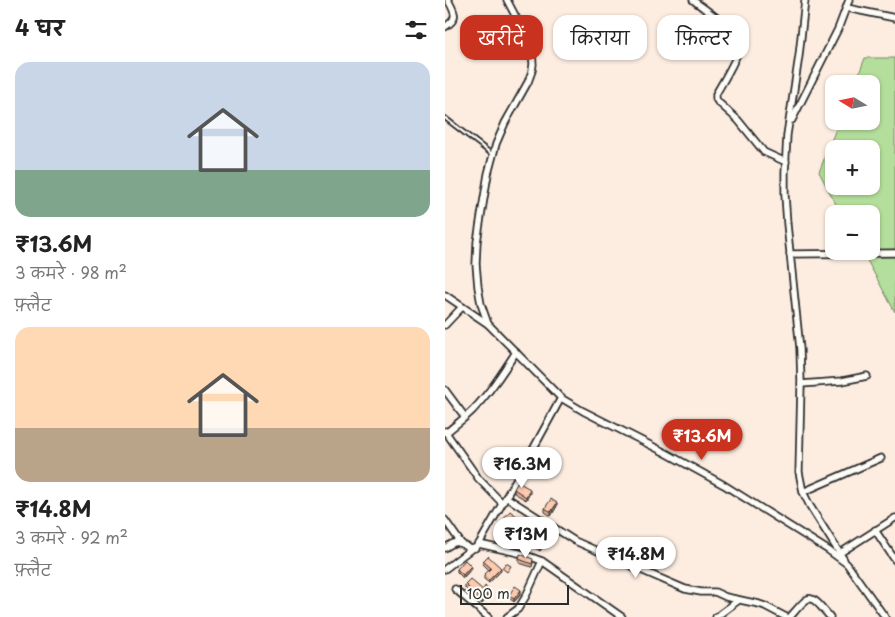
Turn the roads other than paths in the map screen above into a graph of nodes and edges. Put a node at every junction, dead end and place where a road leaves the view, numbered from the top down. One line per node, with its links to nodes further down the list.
1 (448, 0): 8 (street)
2 (507, 0): 11 (street)
3 (693, 0): 12 (street)
4 (805, 0): 10 (street)
5 (849, 0): 6 (street)
6 (847, 8): 7 (street); 10 (street)
7 (895, 18)
8 (445, 27)
9 (445, 118): 11 (lane)
10 (789, 126): 12 (street)
11 (493, 155): 17 (street)
12 (786, 162): 14 (street)
13 (895, 253): 14 (street)
14 (790, 254): 21 (street)
15 (445, 295): 16 (street)
16 (462, 307): 17 (street); 18 (street)
17 (488, 324): 19 (street)
18 (445, 326)
19 (516, 352): 23 (street); 24 (street)
20 (867, 376): 21 (street)
21 (801, 384): 27 (street)
22 (445, 390): 24 (street)
23 (561, 398): 28 (street); 40 (street)
24 (465, 417): 25 (street)
25 (445, 432): 29 (street)
26 (881, 458): 27 (street)
27 (803, 492): 37 (street)
28 (506, 497): 29 (street); 43 (street)
29 (502, 503): 34 (street)
30 (445, 520): 33 (street)
31 (894, 521): 32 (street)
32 (875, 530): 37 (street); 38 (street)
33 (461, 543): 35 (street); 36 (street)
34 (479, 544): 36 (street); 39 (street)
35 (445, 548)
36 (471, 549): 41 (street)
37 (840, 553): 40 (street)
38 (895, 560)
39 (543, 561): 45 (street); 46 (street)
40 (847, 564): 50 (street)
41 (445, 569)
42 (455, 589): 44 (street)
43 (739, 600): 47 (street); 48 (street)
44 (488, 617)
45 (507, 617)
46 (622, 617)
47 (717, 617)
48 (788, 617): 49 (street)
49 (830, 617)
50 (885, 617)

